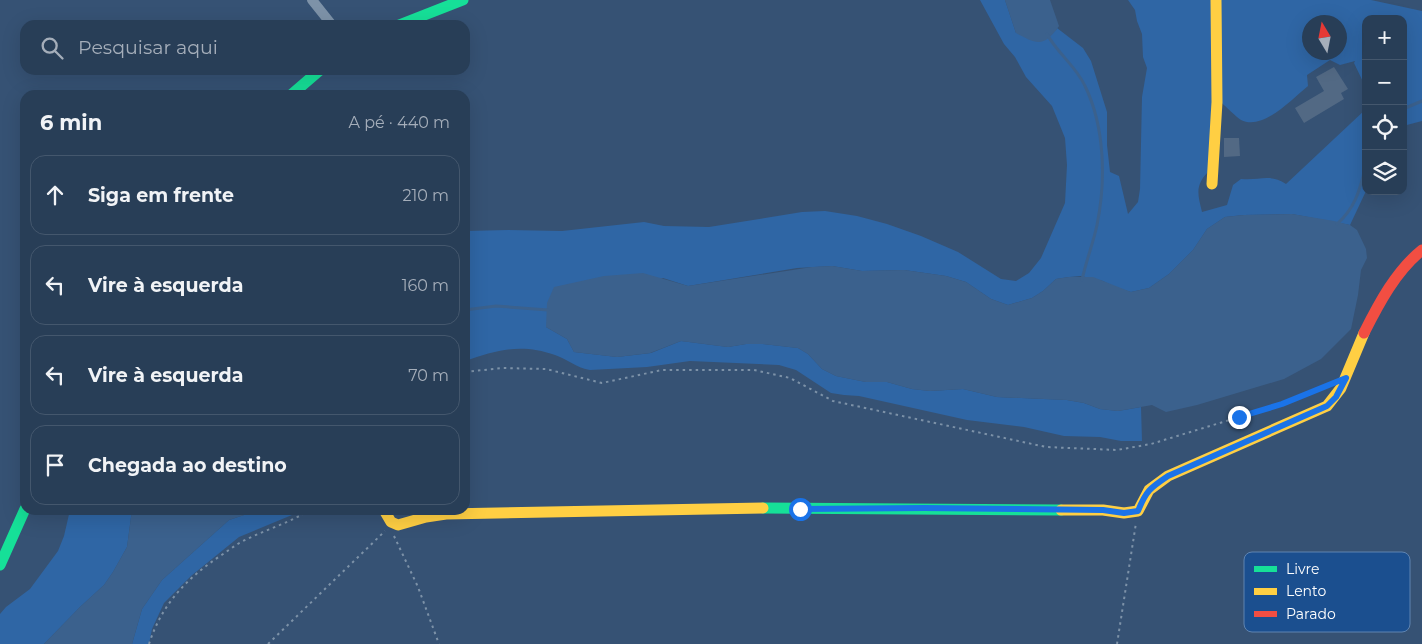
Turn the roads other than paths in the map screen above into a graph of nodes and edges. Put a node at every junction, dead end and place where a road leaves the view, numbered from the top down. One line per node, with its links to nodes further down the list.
1 (312, 0): 4 (street)
2 (463, 0): 5 (street)
3 (1216, 0): 8 (street)
4 (328, 20)
5 (412, 20)
6 (314, 75): 7 (street)
7 (297, 90)
8 (1212, 184)
9 (1422, 250): 10 (street)
10 (470, 513)
11 (22, 515): 14 (street)
12 (386, 515): 13 (street)
13 (439, 515)
14 (0, 565)

